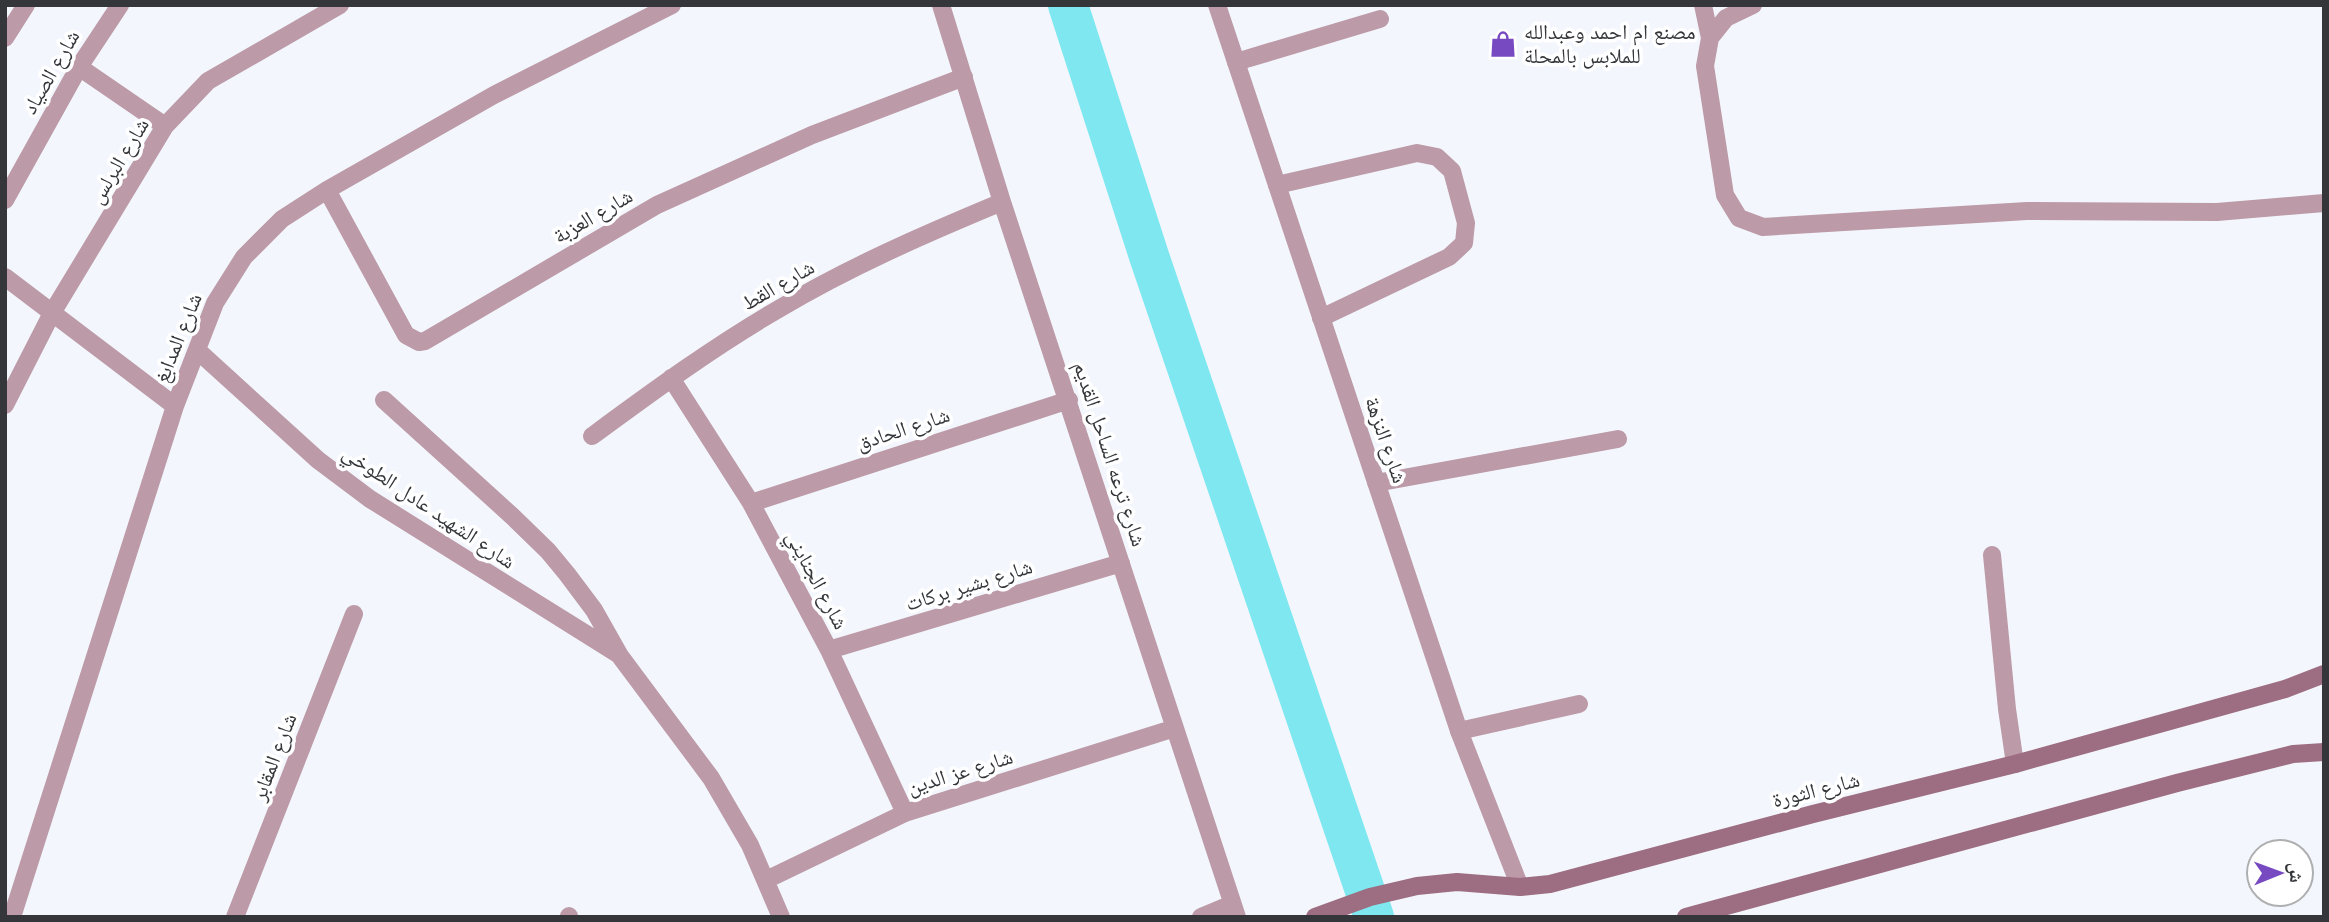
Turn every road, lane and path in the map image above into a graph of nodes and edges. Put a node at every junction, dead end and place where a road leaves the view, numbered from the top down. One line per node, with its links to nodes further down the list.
1 (26, 5): 10 (street)
2 (120, 5): 13 (street, شارع الصياد)
3 (340, 5): 15 (street, شارع البرلس)
4 (672, 5): 17 (street, شارع المدابغ)
5 (941, 5): 14 (street, شارع ترعه الساحل القديم)
6 (1217, 5): 12 (street, شارع النزهة)
7 (1703, 5): 11 (street)
8 (1753, 5): 11 (street)
9 (1380, 19): 12 (street)
10 (5, 38)
11 (1710, 38): 20 (street)
12 (1236, 62): 16 (street, شارع النزهة)
13 (79, 67): 15 (street); 18 (street, شارع الصياد)
14 (964, 77): 17 (street, شارع العزبة); 19 (street, شارع ترعه الساحل القديم)
15 (165, 126): 22 (street, شارع البرلس)
16 (1277, 185): 23 (street, شارع النزهة); 23 (street)
17 (327, 190): 24 (street, شارع المدابغ)
18 (5, 200)
19 (1002, 201): 25 (street, شارع القط); 27 (street, شارع ترعه الساحل القديم)
20 (2324, 203)
21 (5, 277): 22 (street)
22 (52, 313): 28 (street, شارع البرلس); 29 (street)
23 (1321, 318): 32 (street, شارع النزهة)
24 (197, 350): 29 (street, شارع المدابغ); 38 (street, شارع الشهيد عادل الطوخي)
25 (671, 378): 30 (street, شارع القط); 33 (street, شارع الجنايني)
26 (384, 400): 38 (street, شارع الشهيد عادل الطوخي)
27 (1069, 400): 33 (street, شارع الحادق); 35 (street, شارع ترعه الساحل القديم)
28 (5, 405)
29 (175, 406): 49 (street, شارع المدابغ)
30 (592, 436)
31 (1618, 439): 32 (street)
32 (1377, 483): 42 (street, شارع النزهة)
33 (751, 503): 37 (street, شارع الجنايني)
34 (1992, 555): 44 (street)
35 (1121, 562): 37 (street, شارع بشير بركات); 41 (street, شارع ترعه الساحل القديم)
36 (354, 614): 50 (street, شارع المقابر)
37 (829, 650): 45 (street, شارع الجنايني)
38 (620, 656): 46 (street, شارع الشهيد عادل الطوخي)
39 (2324, 674): 44 (main road, شارع الثورة)
40 (1579, 704): 42 (street)
41 (1175, 728): 45 (street, شارع عز الدين); 48 (street, شارع ترعه الساحل القديم)
42 (1459, 731): 47 (street, شارع النزهة)
43 (2324, 751): 54 (main road)
44 (2015, 764): 47 (main road, شارع الثورة)
45 (905, 813): 46 (street, شارع عز الدين)
46 (766, 880): 51 (street, شارع الشهيد عادل الطوخي)
47 (1520, 887): 53 (main road, شارع الثورة)
48 (1234, 911): 52 (street)
49 (12, 917)
50 (236, 917)
51 (781, 917)
52 (1201, 917)
53 (1315, 917)
54 (1686, 917)

